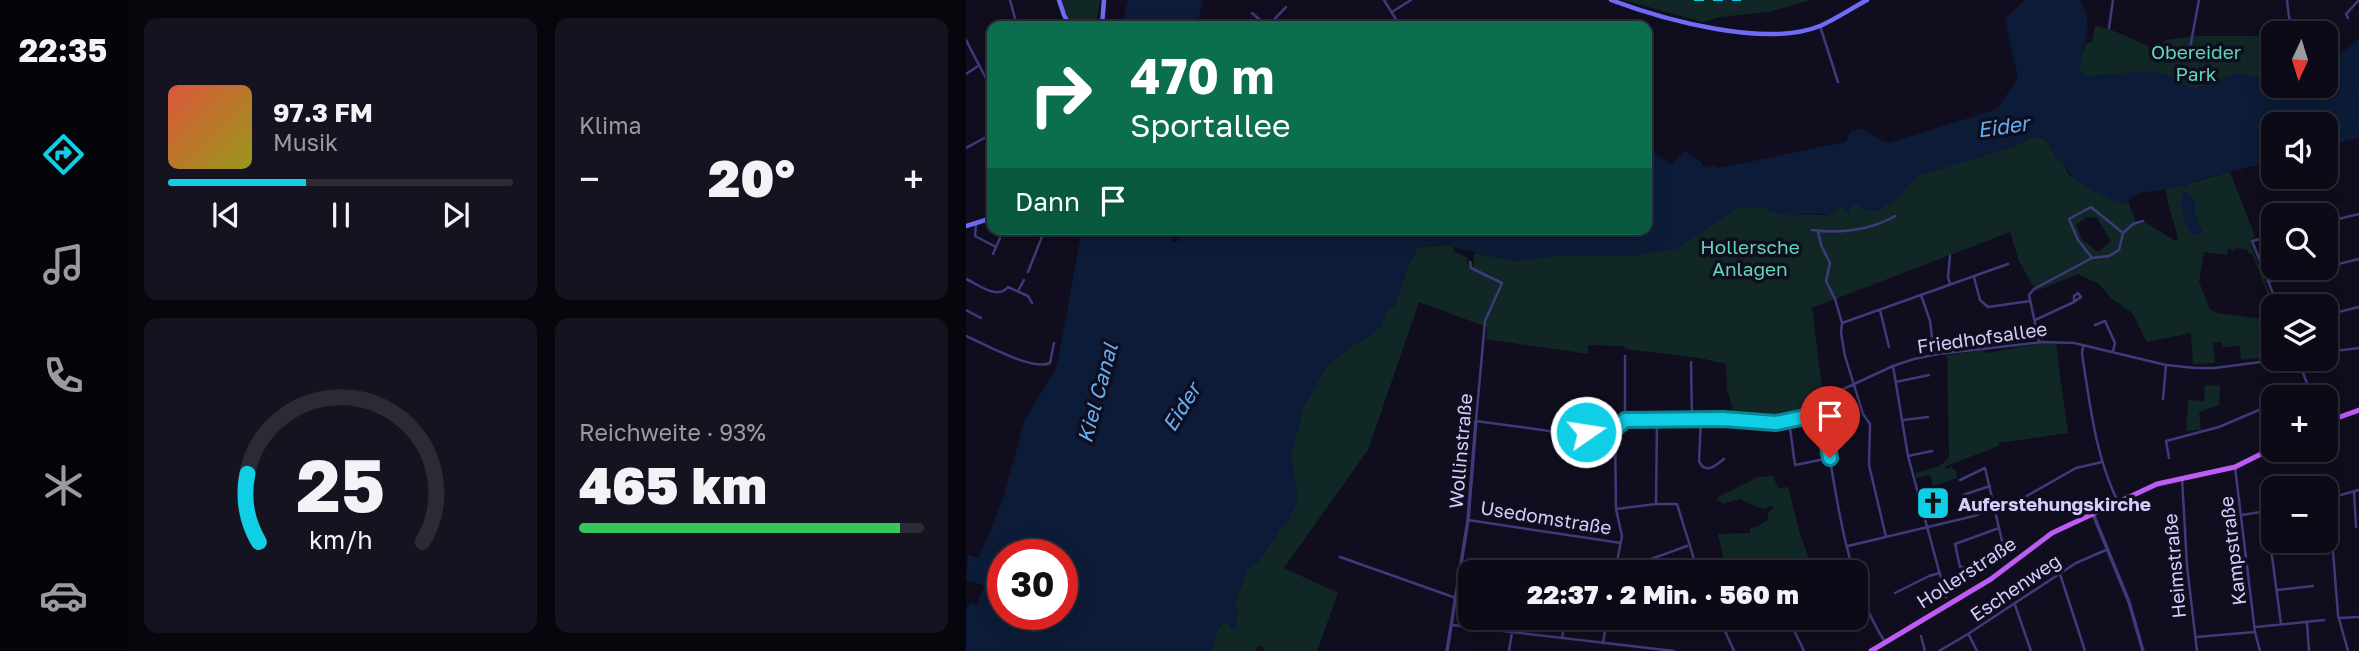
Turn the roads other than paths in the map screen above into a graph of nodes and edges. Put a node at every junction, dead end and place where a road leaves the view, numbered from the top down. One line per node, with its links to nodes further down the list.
1 (1010, 0): 16 (street)
2 (1059, 0): 17 (main road)
3 (1104, 0): 18 (main road)
4 (1384, 0): 13 (street)
5 (1411, 0): 13 (street)
6 (1611, 0): 23 (main road)
7 (1867, 0): 23 (main road)
8 (2113, 0): 24 (street)
9 (2199, 0): 26 (street)
10 (2287, 0): 22 (street)
11 (2359, 0): 15 (street)
12 (1286, 7): 20 (street)
13 (1392, 12): 21 (street)
14 (1252, 13): 19 (street)
15 (2348, 19)
16 (1016, 21)
17 (1067, 21)
18 (1102, 21)
19 (1262, 21)
20 (1273, 21)
21 (1397, 21)
22 (2290, 21)
23 (1820, 26): 31 (street)
24 (2109, 28)
25 (966, 40): 27 (street)
26 (2189, 53)
27 (979, 65): 28 (street); 29 (street)
28 (966, 74)
29 (985, 76): 30 (street)
30 (987, 80)
31 (1838, 82)
32 (987, 137): 33 (street)
33 (966, 148)
34 (2359, 214): 36 (street)
35 (1895, 216): 42 (street)
36 (2338, 219)
37 (987, 220): 39 (main road)
38 (2143, 221): 43 (street)
39 (976, 223): 40 (main road); 47 (street)
40 (966, 226)
41 (1812, 230): 42 (street)
42 (1818, 231): 75 (street)
43 (2123, 233): 50 (street); 50 (street)
44 (1043, 235): 56 (street)
45 (1000, 238): 47 (street)
46 (2261, 239): 54 (street)
47 (996, 247): 48 (street)
48 (993, 254)
49 (1950, 256): 62 (street)
50 (2092, 258): 66 (street)
51 (2359, 259): 55 (street)
52 (1470, 262): 105 (street, Wollinstraße)
53 (2008, 264): 57 (street)
54 (2261, 264)
55 (2338, 264)
56 (1028, 272)
57 (1974, 277): 62 (street); 66 (street)
58 (966, 279): 63 (street)
59 (1024, 280): 63 (street)
60 (2276, 280): 61 (street)
61 (2268, 282): 64 (street)
62 (1950, 284): 65 (street)
63 (1018, 291): 68 (street)
64 (2273, 294)
65 (1922, 295): 71 (street); 85 (street)
66 (2030, 301): 74 (street)
67 (2074, 302): 74 (street)
68 (1032, 303)
69 (2359, 307): 72 (street)
70 (966, 310): 73 (street)
71 (1880, 310): 75 (street); 81 (street)
72 (2338, 312)
73 (981, 317)
74 (2035, 320): 78 (street)
75 (1842, 323): 93 (street)
76 (2095, 325): 83 (street)
77 (966, 336): 79 (street)
78 (2039, 342): 80 (street, Friedhofsallee); 85 (street, Friedhofsallee)
79 (1054, 343)
80 (2083, 344): 83 (street, Friedhofsallee); 114 (street)
81 (1889, 346)
82 (2359, 348): 84 (street)
83 (2113, 351): 89 (street, Friedhofsallee)
84 (2338, 351)
85 (1934, 354): 90 (street, Friedhofsallee)
86 (1625, 356): 102 (street)
87 (1691, 362): 100 (street)
88 (2261, 362): 89 (street, Friedhofsallee)
89 (2165, 365): 94 (street)
90 (1893, 366): 92 (street); 93 (street, Friedhofsallee)
91 (1929, 375): 92 (street)
92 (1896, 382): 104 (street)
93 (1853, 383): 97 (street, Friedhofsallee); 134 (street)
94 (2163, 399)
95 (2261, 409): 112 (street)
96 (2359, 410): 99 (main road)
97 (1820, 414): 106 (street); 111 (street)
98 (1928, 416): 104 (street)
99 (2338, 418)
100 (1692, 419): 101 (street); 103 (street)
101 (1701, 419): 106 (street); 113 (street)
102 (1625, 420): 103 (street); 107 (street)
103 (1657, 420): 124 (street)
104 (1902, 420): 110 (street)
105 (1476, 421): 107 (street); 130 (street, Wollinstraße)
106 (1788, 421): 111 (street)
107 (1615, 429): 125 (street)
108 (1932, 451): 110 (street)
109 (2261, 454): 115 (main road, Hollerstraße)
110 (1908, 456): 131 (street)
111 (1830, 458): 137 (street)
112 (2169, 458)
113 (1724, 459)
114 (2102, 461): 123 (street); 126 (street)
115 (2235, 467): 116 (main road, Hollerstraße); 129 (street, Kampstraße)
116 (2182, 478): 123 (main road, Hollerstraße); 170 (street, Heimstraße)
117 (1959, 480): 118 (street)
118 (1990, 486): 121 (street); 126 (street)
119 (2359, 490): 120 (street)
120 (2354, 492): 122 (street); 132 (street)
121 (1963, 495)
122 (2338, 496)
123 (2118, 502): 128 (main road, Hollerstraße)
124 (1656, 504): 125 (street); 136 (street)
125 (1616, 509): 135 (street)
126 (1995, 509): 131 (street); 133 (street)
127 (2261, 512): 129 (street)
128 (2093, 514): 138 (street); 172 (main road, Hollerstraße)
129 (2242, 515): 161 (street, Kampstraße)
130 (1468, 520): 135 (street, Usedomstraße); 152 (street, Wollinstraße)
131 (1927, 527): 134 (street); 146 (street)
132 (2356, 527)
133 (1999, 528): 133 (street)
134 (1886, 537): 137 (street)
135 (1621, 543): 143 (street)
136 (1689, 545): 142 (street); 144 (street)
137 (1848, 546): 145 (street)
138 (2108, 549): 147 (street, Eschenweg); 185 (street)
139 (2272, 553): 149 (street)
140 (2333, 553): 156 (street)
141 (1340, 557): 152 (street)
142 (1651, 559)
143 (1617, 560)
144 (1694, 560)
145 (1852, 560)
146 (1940, 573): 150 (street); 151 (street)
147 (2060, 574): 153 (street, Eschenweg); 184 (street)
148 (2313, 586): 149 (street)
149 (2277, 591): 159 (street)
150 (1895, 593)
151 (1946, 597)
152 (1457, 598): 160 (street, Wollinstraße)
153 (2015, 604): 168 (street, Eschenweg); 183 (street)
154 (1868, 613): 172 (street)
155 (2359, 617): 156 (street)
156 (2339, 618): 189 (street)
157 (2324, 620): 158 (street)
158 (2307, 621): 159 (street); 188 (street)
159 (2281, 624): 161 (street)
160 (1452, 625): 166 (street); 174 (street, Wollinstraße)
161 (2256, 627): 167 (street, Kampstraße)
162 (1564, 630): 171 (street)
163 (1605, 630): 173 (street)
164 (1794, 630): 178 (street)
165 (1727, 631): 177 (street)
166 (1512, 632): 171 (street); 175 (street)
167 (2255, 632): 170 (street); 187 (street)
168 (1968, 635): 181 (street, Eschenweg); 182 (street)
169 (1921, 636): 180 (street)
170 (2195, 637): 186 (street, Heimstraße)
171 (1562, 638): 173 (street)
172 (1885, 642): 179 (main road, Hollerstraße)
173 (1603, 643): 176 (street)
174 (1447, 651)
175 (1509, 651)
176 (1674, 651)
177 (1734, 651)
178 (1804, 651)
179 (1871, 651)
180 (1925, 651)
181 (1939, 651)
182 (1977, 651)
183 (2031, 651)
184 (2085, 651)
185 (2143, 651)
186 (2197, 651)
187 (2260, 651)
188 (2309, 651)
189 (2348, 651)

